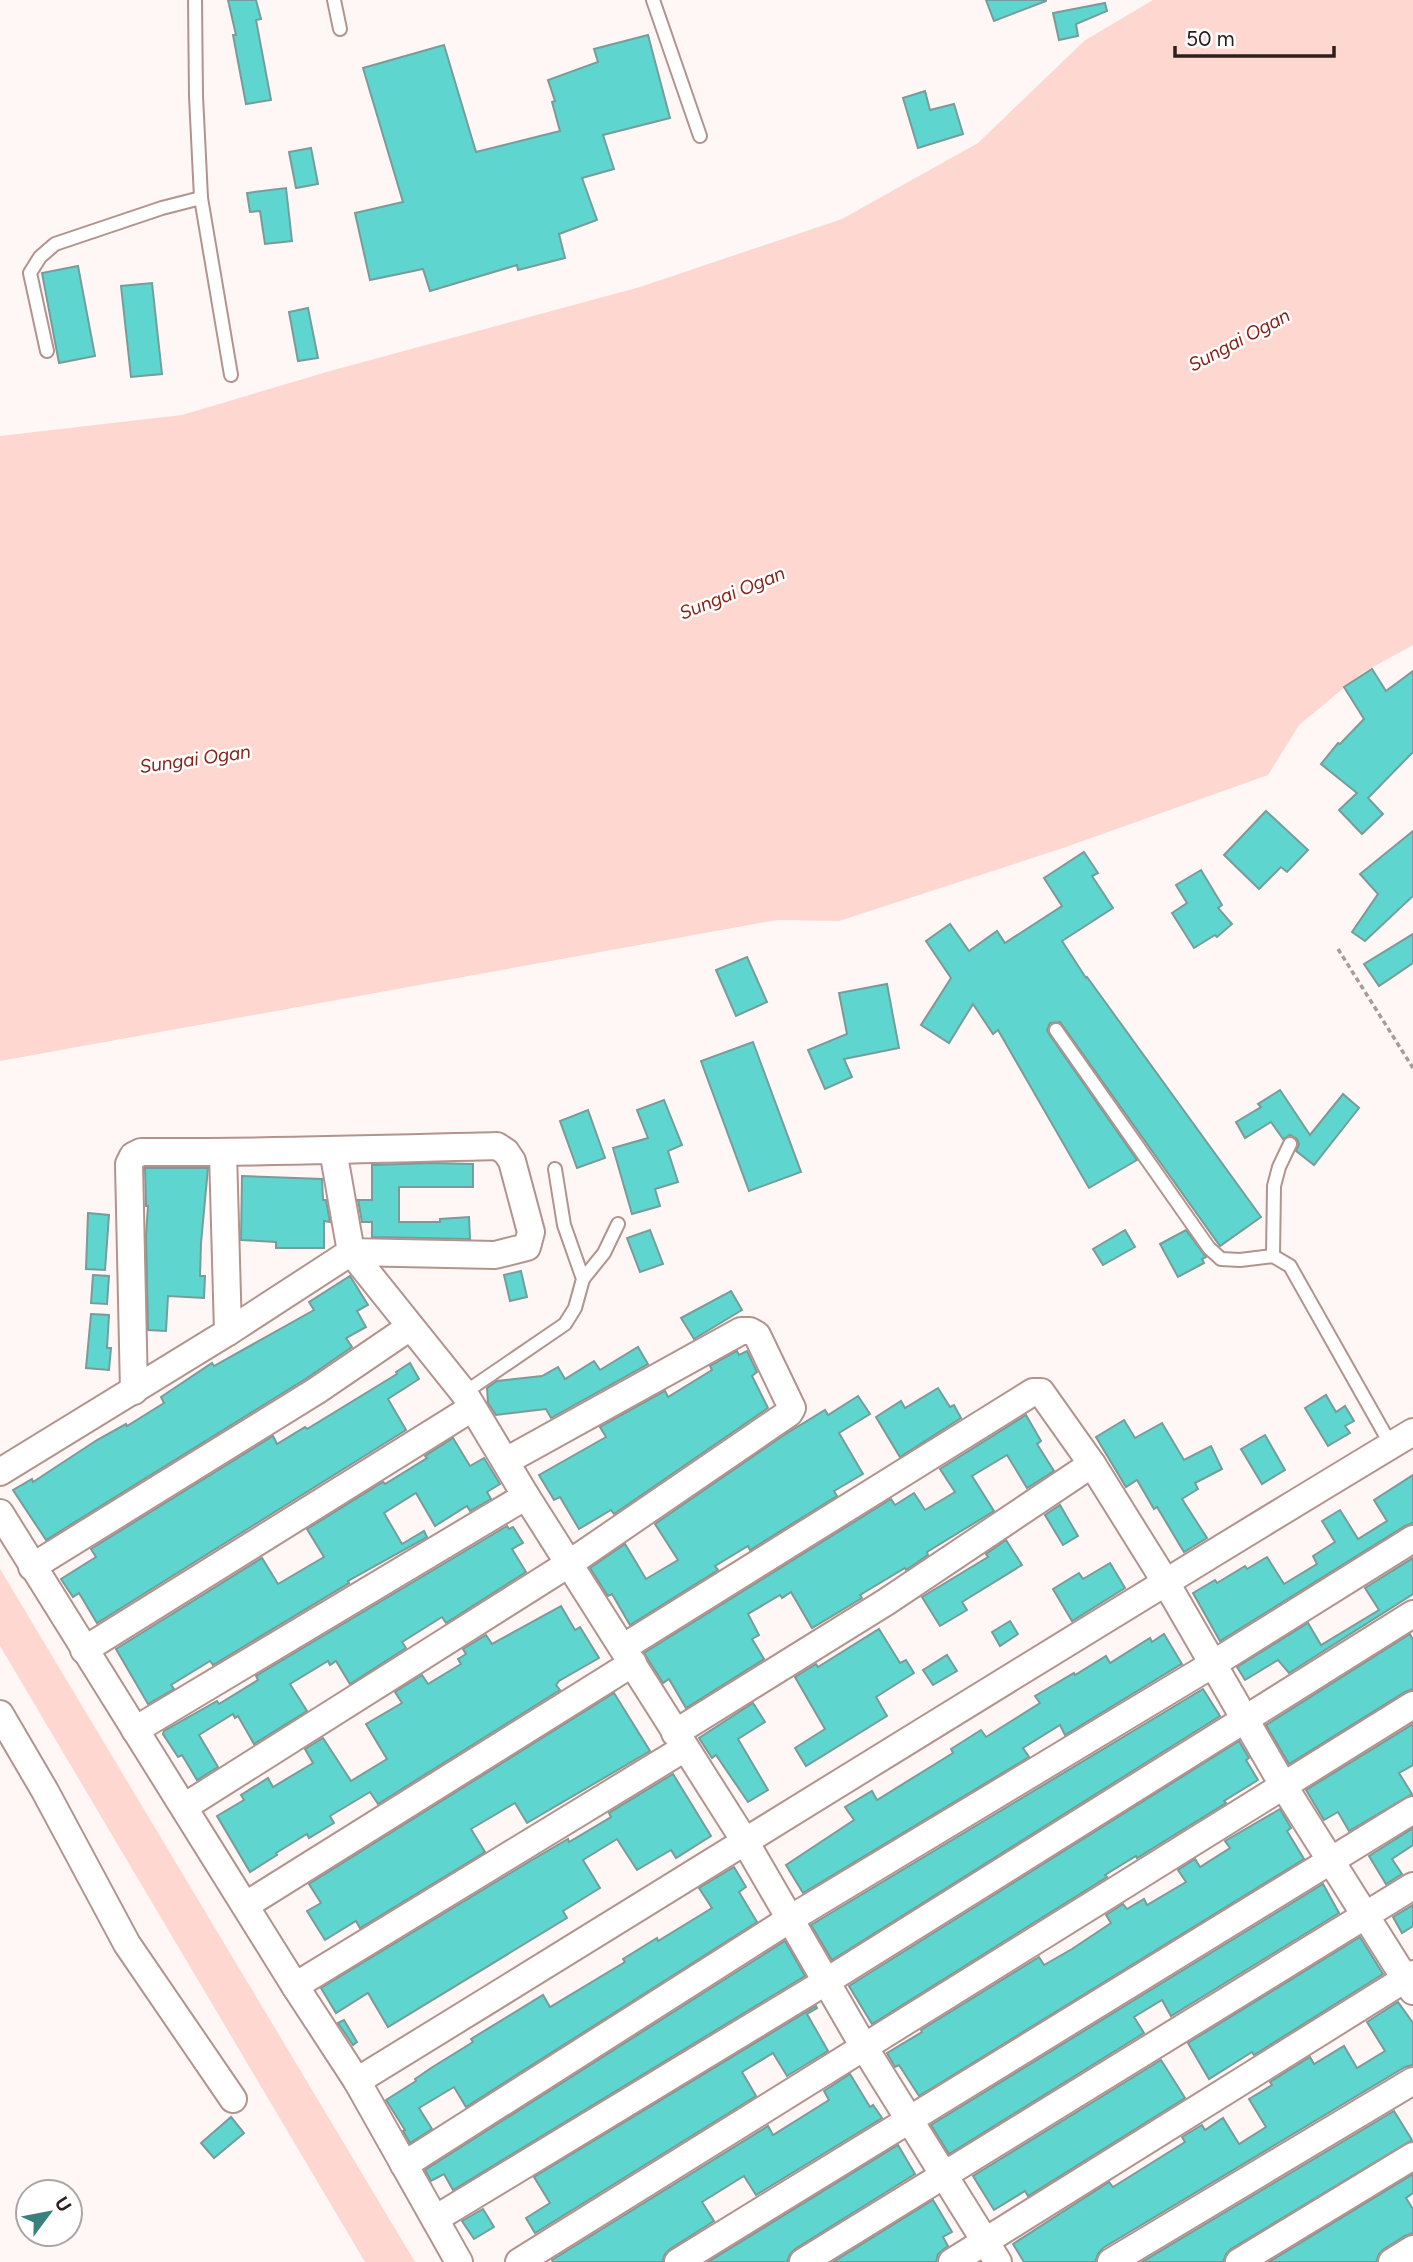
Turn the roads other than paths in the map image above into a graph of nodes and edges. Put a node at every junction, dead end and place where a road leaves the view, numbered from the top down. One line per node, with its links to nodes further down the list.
1 (195, 0): 6 (lane)
2 (334, 0): 4 (lane)
3 (653, 0): 5 (lane)
4 (341, 29)
5 (700, 135)
6 (201, 198): 7 (lane); 8 (lane)
7 (47, 352)
8 (231, 375)
9 (1056, 1030): 16 (lane)
10 (1290, 1144): 16 (lane)
11 (333, 1150): 12 (street); 15 (street); 15 (street)
12 (223, 1153): 19 (street); 20 (street)
13 (555, 1169): 17 (lane)
14 (618, 1224): 17 (lane)
15 (351, 1252): 18 (street); 19 (street)
16 (1273, 1256): 22 (lane)
17 (583, 1279): 21 (lane)
18 (410, 1327): 21 (street); 30 (street)
19 (228, 1332): 20 (street)
20 (134, 1391): 25 (street)
21 (468, 1400): 23 (street); 33 (street)
22 (1402, 1438): 31 (street)
23 (506, 1461): 26 (street); 29 (street)
24 (1092, 1464): 31 (street); 34 (street); 40 (street)
25 (0, 1472)
26 (526, 1496): 29 (street); 39 (street)
27 (0, 1513): 30 (street)
28 (1413, 1539): 35 (street)
29 (570, 1563): 34 (street); 42 (street)
30 (32, 1567): 33 (street)
31 (1164, 1581): 35 (street); 44 (street)
32 (1413, 1614): 38 (street)
33 (85, 1650): 39 (street)
34 (628, 1655): 40 (street); 47 (street)
35 (1213, 1664): 38 (street); 49 (street)
36 (1413, 1705): 41 (street)
37 (0, 1714): 56 (street)
38 (1245, 1718): 41 (street); 50 (street)
39 (135, 1730): 42 (street)
40 (680, 1740): 44 (street); 52 (street)
41 (1283, 1785): 45 (street); 53 (street)
42 (184, 1807): 47 (street)
43 (1413, 1810): 45 (street)
44 (746, 1843): 49 (street); 54 (street)
45 (1331, 1861): 48 (street); 57 (street)
46 (1413, 1886): 48 (street)
47 (246, 1905): 52 (street)
48 (1365, 1915): 51 (street); 60 (street)
49 (790, 1920): 50 (street); 59 (street)
50 (827, 1981): 53 (street); 61 (street)
51 (1410, 1981): 63 (street)
52 (295, 1986): 54 (street)
53 (864, 2047): 57 (street); 65 (street)
54 (357, 2081): 59 (street)
55 (1413, 2081): 69 (street)
56 (233, 2099)
57 (909, 2118): 60 (street); 66 (street)
58 (1413, 2156): 70 (street)
59 (404, 2165): 61 (street)
60 (944, 2175): 63 (street); 67 (street)
61 (435, 2219): 64 (street)
62 (1413, 2249): 71 (street)
63 (992, 2251): 68 (street)
64 (459, 2262)
65 (519, 2262)
66 (678, 2262)
67 (803, 2262)
68 (952, 2262)
69 (1111, 2262)
70 (1239, 2262)
71 (1392, 2262)

